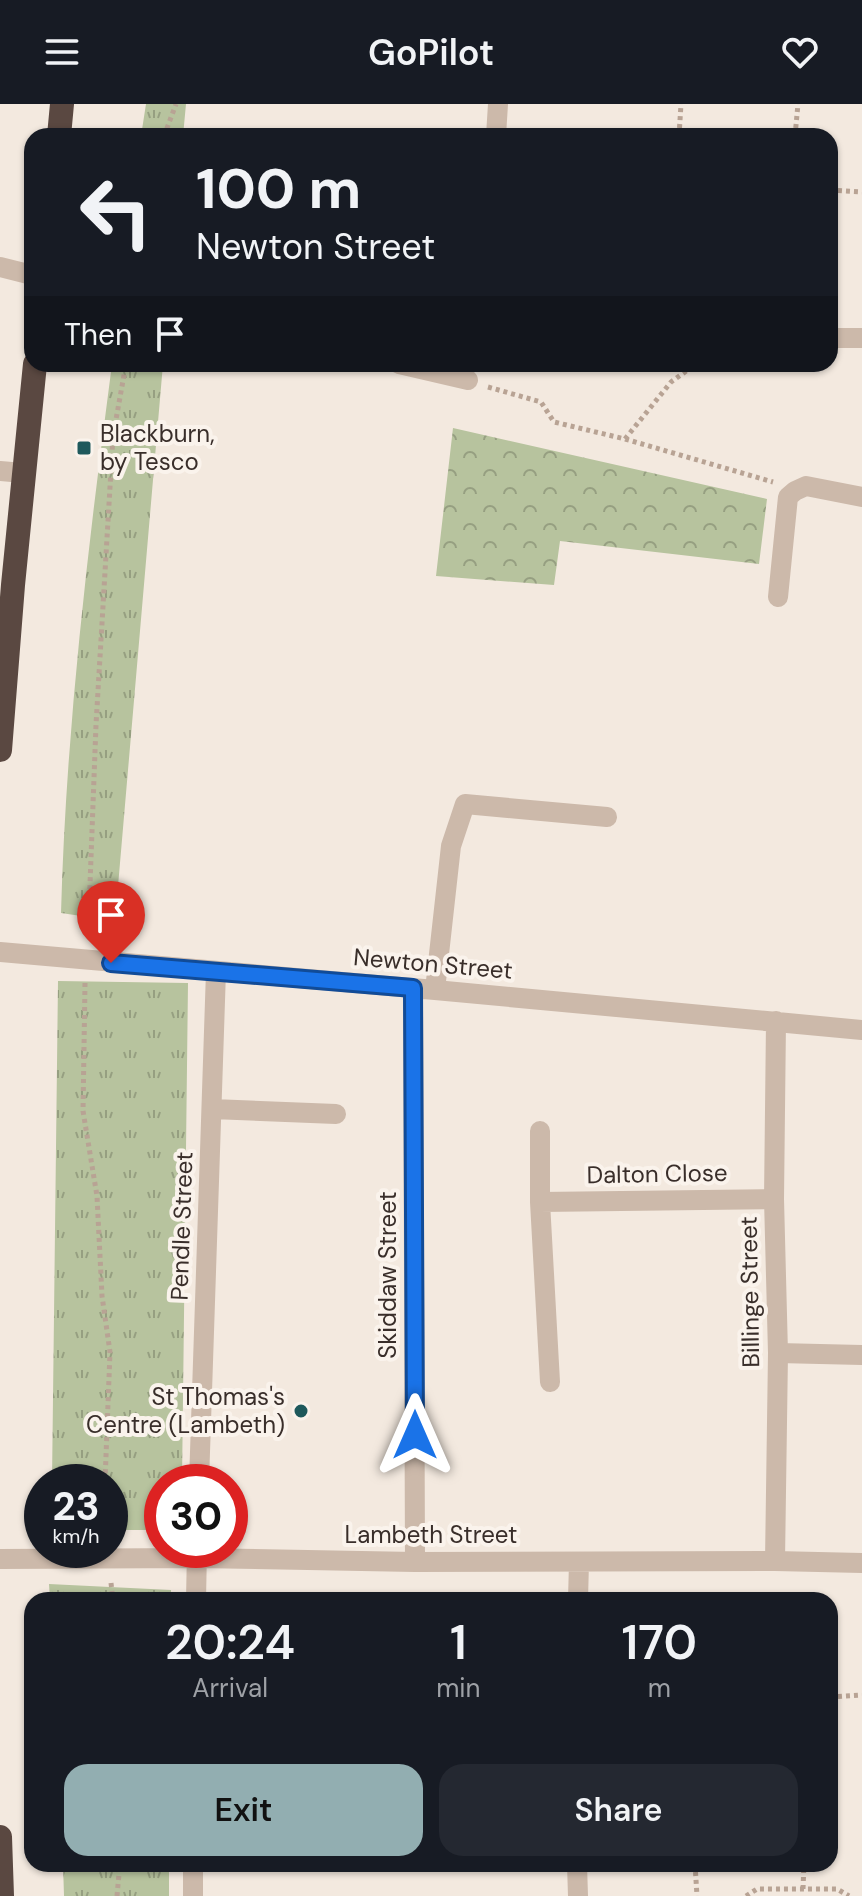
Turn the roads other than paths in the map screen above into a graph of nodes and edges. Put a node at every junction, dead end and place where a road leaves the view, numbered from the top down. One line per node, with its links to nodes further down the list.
1 (62, 104): 3 (highway)
2 (498, 104): 4 (street)
3 (60, 128)
4 (496, 128)
5 (0, 267): 6 (street)
6 (24, 273)
7 (838, 338): 8 (street)
8 (862, 338)
9 (33, 372): 12 (highway)
10 (443, 372): 11 (street)
11 (468, 380)
12 (12, 472): 15 (highway)
13 (862, 497): 14 (street)
14 (778, 597)
15 (0, 750)
16 (607, 817): 20 (street)
17 (0, 952): 18 (street, Newton Street)
18 (216, 971): 19 (street, Newton Street); 23 (street, Pendle Street)
19 (413, 988): 20 (street, Newton Street); 36 (street, Skiddaw Street)
20 (435, 990): 21 (street, Newton Street)
21 (776, 1021): 22 (street, Newton Street); 26 (street, Billinge Street)
22 (862, 1030)
23 (212, 1109): 24 (street); 31 (street, Pendle Street)
24 (336, 1114)
25 (540, 1131): 27 (street)
26 (774, 1199): 27 (street, Dalton Close); 28 (street, Billinge Street)
27 (540, 1202): 30 (street)
28 (778, 1353): 29 (street); 35 (street, Billinge Street)
29 (862, 1355)
30 (550, 1382)
31 (200, 1464)
32 (144, 1555): 34 (street, Lambeth Street)
33 (248, 1556): 36 (street, Lambeth Street)
34 (0, 1559)
35 (775, 1561): 37 (street, Lambeth Street); 38 (street, Lambeth Street)
36 (415, 1562): 37 (street, Lambeth Street)
37 (579, 1562): 41 (street)
38 (862, 1563)
39 (197, 1568): 40 (street)
40 (196, 1592)
41 (578, 1592)
42 (0, 1849): 45 (highway)
43 (193, 1872): 46 (street)
44 (577, 1872): 47 (street)
45 (2, 1896)
46 (193, 1896)
47 (578, 1896)

